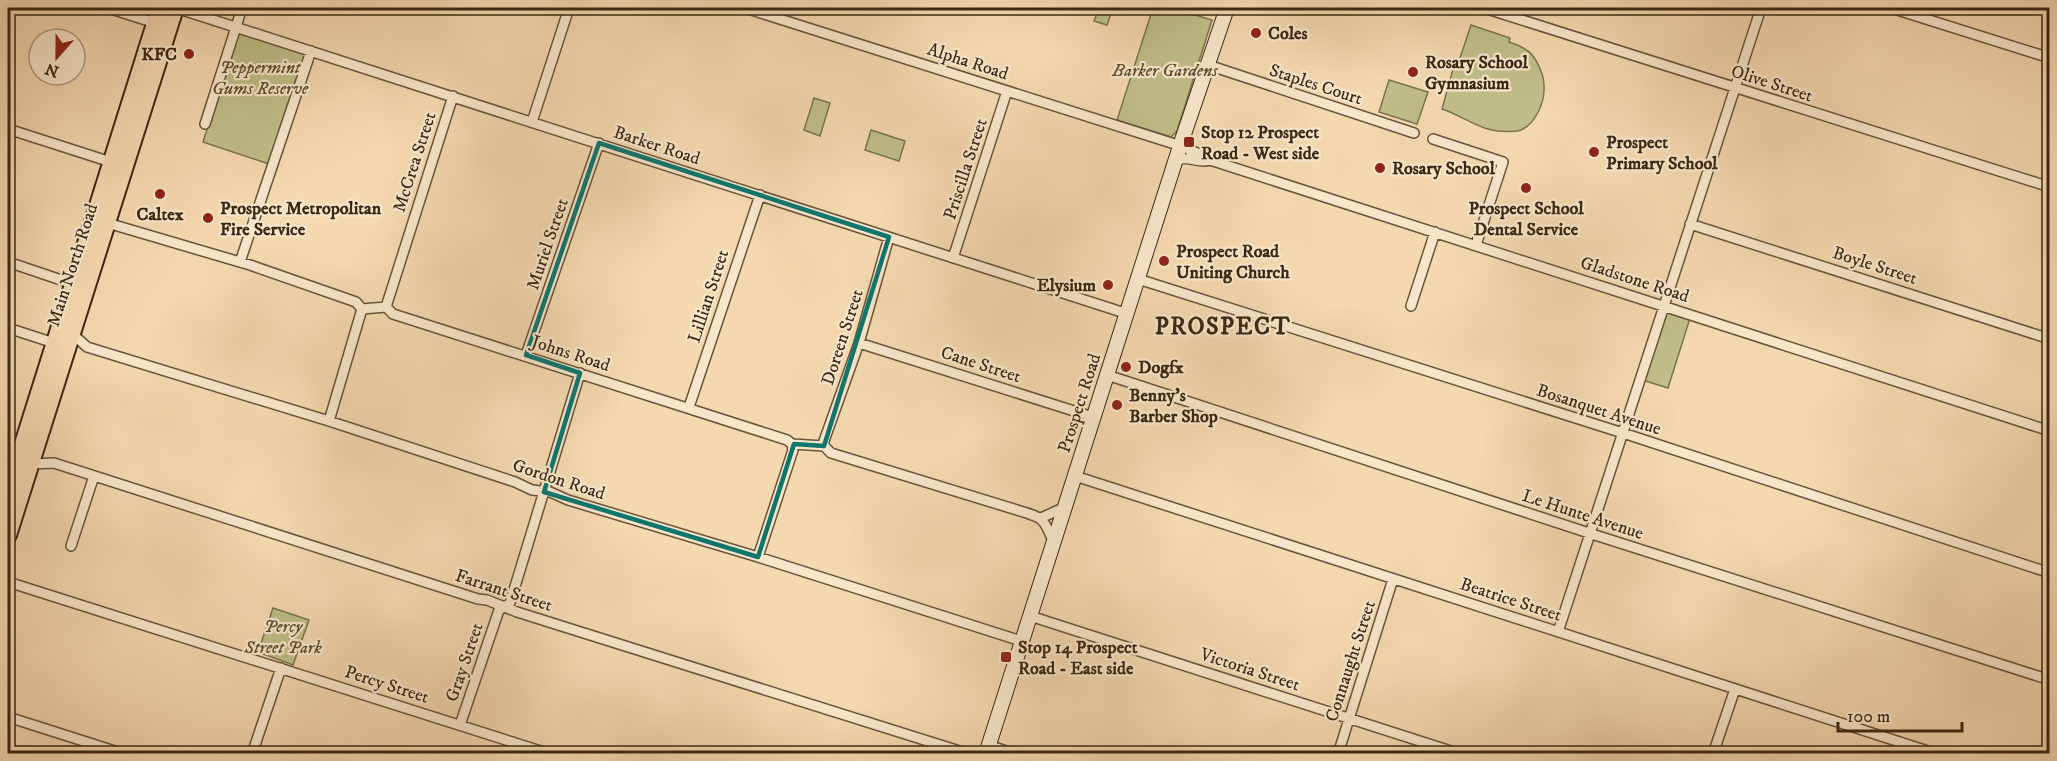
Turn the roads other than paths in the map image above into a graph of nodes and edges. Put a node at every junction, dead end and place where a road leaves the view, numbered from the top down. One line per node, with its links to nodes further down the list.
1 (108, 8): 11 (street)
2 (175, 8): 12 (street, Barker Road); 28 (highway, Main North Road)
3 (242, 8): 12 (street)
4 (569, 8): 19 (street)
5 (745, 8): 17 (street, Alpha Road)
6 (1219, 8): 15 (main road, Prospect Road)
7 (1227, 8): 15 (main road, Prospect Road)
8 (1484, 8): 16 (street, Olive Street)
9 (1761, 8): 16 (street)
10 (1891, 8): 14 (street)
11 (157, 15): 28 (highway, Main North Road)
12 (236, 27): 13 (street, Barker Road); 20 (street)
13 (311, 51): 18 (street, Barker Road); 38 (street)
14 (2049, 58)
15 (1208, 65): 22 (street, Staples Court); 25 (main road, Prospect Road)
16 (1734, 88): 29 (street, Olive Street); 32 (street)
17 (1007, 91): 25 (street, Alpha Road); 36 (street, Priscilla Street)
18 (453, 96): 19 (street, Barker Road); 43 (street, McCrea Street)
19 (532, 122): 24 (street, Barker Road)
20 (205, 124)
21 (8, 129): 28 (street)
22 (1414, 133)
23 (1432, 139): 35 (street)
24 (599, 143): 30 (street, Barker Road); 52 (street, Muriel Street)
25 (1182, 143): 26 (main road, Prospect Road); 27 (street, Gladstone Road)
26 (1177, 160): 27 (street, Gladstone Road); 39 (main road, Prospect Road)
27 (1210, 160): 33 (street, Gladstone Road)
28 (118, 164): 31 (highway, Main North Road)
29 (2049, 187)
30 (759, 195): 34 (street, Barker Road); 55 (street, Lillian Street)
31 (100, 221): 38 (street); 40 (highway, Main North Road); 47 (highway, Main North Road)
32 (1690, 224): 42 (street); 48 (street, Boyle Street)
33 (1435, 232): 35 (street, Gladstone Road); 41 (street)
34 (889, 237): 36 (street, Barker Road); 49 (street, Doreen Street)
35 (1476, 245): 42 (street, Gladstone Road)
36 (953, 258): 45 (street, Barker Road)
37 (8, 262): 40 (street)
38 (240, 262): 44 (street)
39 (1138, 279): 45 (main road, Prospect Road); 59 (street, Bosanquet Avenue)
40 (73, 284): 50 (highway, Main North Road)
41 (1411, 306)
42 (1664, 306): 58 (street, Gladstone Road); 59 (street)
43 (386, 307): 44 (street); 52 (street, Johns Road)
44 (362, 309): 57 (street)
45 (1128, 314): 54 (main road, Prospect Road)
46 (8, 328): 50 (street)
47 (73, 328): 50 (highway, Main North Road); 51 (street)
48 (2049, 339)
49 (859, 343): 56 (street, Cane Street); 61 (street, Doreen Street)
50 (60, 347): 51 (street, Gordon Road); 62 (highway, Main North Road); 62 (highway, Main North Road)
51 (87, 347): 57 (street, Gordon Road)
52 (526, 355): 53 (street, Johns Road)
53 (580, 373): 55 (street, Johns Road); 67 (street, Gray Street)
54 (1107, 375): 56 (main road, Prospect Road); 70 (street, Le Hunte Avenue)
55 (689, 407): 60 (street, Johns Road)
56 (1093, 417): 65 (main road, Prospect Road)
57 (329, 421): 67 (street, Gordon Road)
58 (2049, 431)
59 (1622, 433): 70 (street); 75 (street, Bosanquet Avenue)
60 (792, 444): 61 (street, Johns Road); 74 (street)
61 (824, 446): 69 (street, Johns Road)
62 (26, 452): 63 (street, Farrant Street); 63 (street); 66 (highway, Main North Road); 71 (highway, Main North Road)
63 (54, 463): 64 (street, Farrant Street)
64 (94, 476): 73 (street); 78 (street, Farrant Street)
65 (1075, 476): 68 (main road, Prospect Road); 76 (street, Beatrice Street)
66 (8, 492)
67 (544, 492): 74 (street, Gordon Road); 78 (street, Gray Street)
68 (1063, 508): 69 (street); 72 (main road, Prospect Road)
69 (1041, 518): 72 (street)
70 (1590, 534): 80 (street); 83 (street, Le Hunte Avenue)
71 (8, 535)
72 (1053, 541): 79 (main road, Prospect Road)
73 (71, 546)
74 (758, 557): 81 (street, Gordon Road)
75 (2049, 573)
76 (1393, 579): 80 (street, Beatrice Street); 86 (street, Connaught Street)
77 (8, 582): 82 (street, Percy Street)
78 (505, 607): 87 (street, Gray Street); 94 (street, Farrant Street)
79 (1030, 616): 81 (main road, Prospect Road); 86 (street, Victoria Street)
80 (1558, 632): 84 (street, Beatrice Street)
81 (1022, 641): 89 (main road, Prospect Road)
82 (281, 668): 87 (street, Percy Street); 91 (street)
83 (2049, 680)
84 (1735, 689): 98 (street); 99 (street, Beatrice Street)
85 (8, 717): 90 (street)
86 (1349, 718): 96 (street, Connaught Street); 97 (street, Victoria Street)
87 (460, 725): 88 (street, Percy Street)
88 (513, 742): 92 (street); 93 (street, Percy Street)
89 (987, 749): 95 (street)
90 (120, 752)
91 (252, 753)
92 (509, 753)
93 (550, 753)
94 (969, 753)
95 (1015, 753)
96 (1338, 753)
97 (1460, 753)
98 (1713, 753)
99 (1937, 753)

